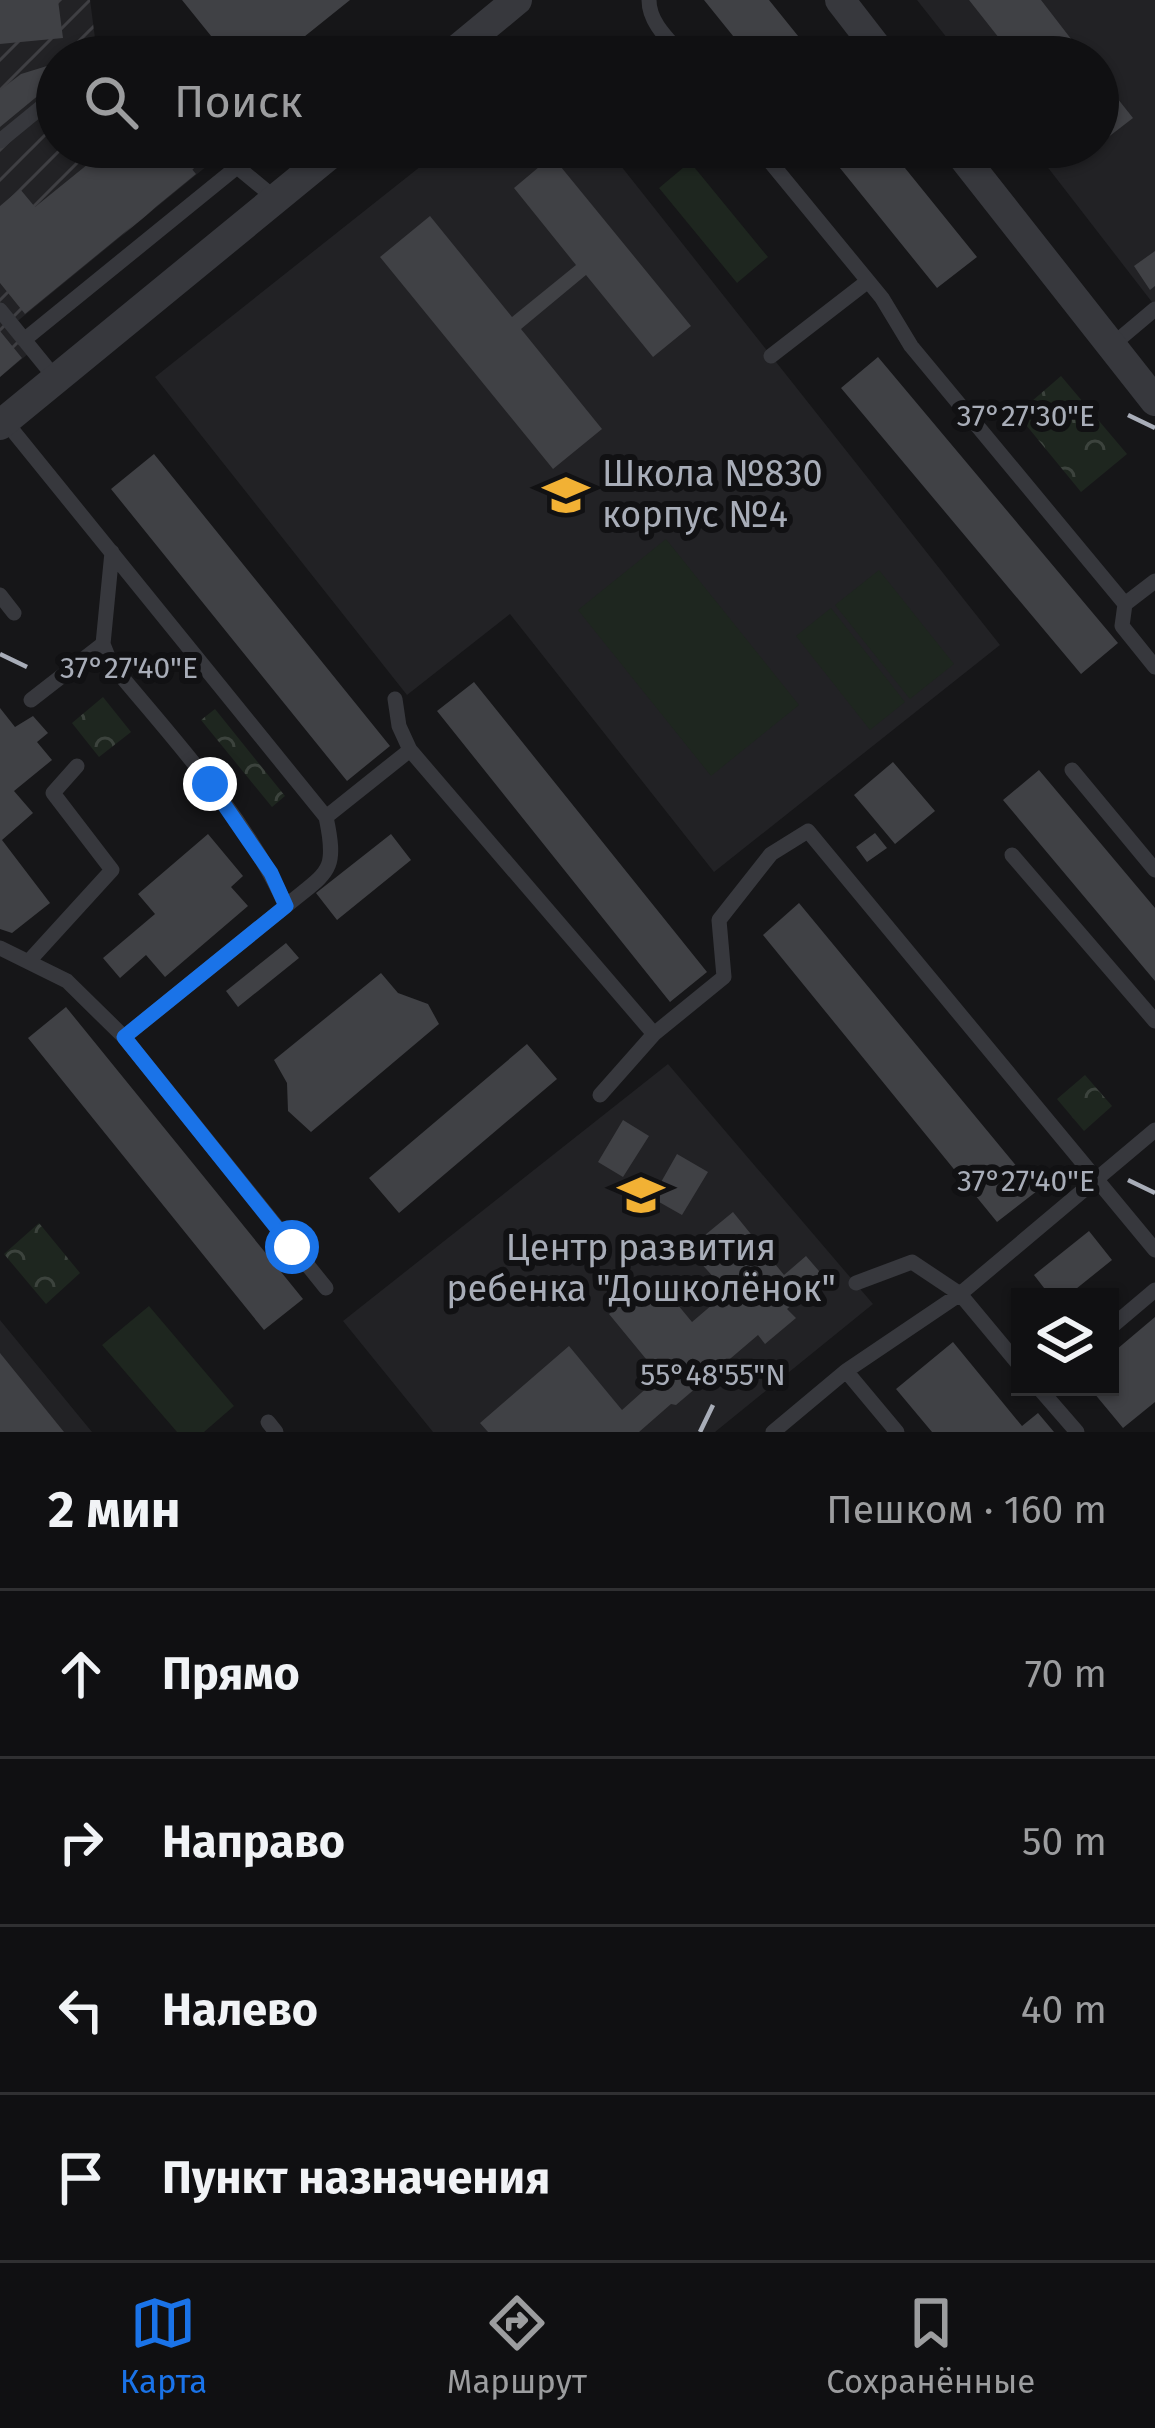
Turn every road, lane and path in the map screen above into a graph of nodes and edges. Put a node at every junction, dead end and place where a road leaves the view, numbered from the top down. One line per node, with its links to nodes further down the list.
1 (517, 0): 4 (street)
2 (650, 0): 5 (lane)
3 (840, 0): 6 (street)
4 (473, 36)
5 (667, 36)
6 (868, 36)
7 (36, 111): 8 (lane)
8 (0, 141)
9 (236, 168): 18 (lane)
10 (238, 168): 14 (lane)
11 (314, 168): 14 (street)
12 (775, 168): 15 (lane)
13 (971, 168): 19 (street)
14 (276, 199): 21 (street)
15 (868, 281): 20 (lane); 27 (lane)
16 (1155, 309): 19 (lane)
17 (0, 310): 18 (lane)
18 (24, 340): 21 (lane)
19 (1111, 346): 22 (street)
20 (771, 356)
21 (56, 379): 23 (street)
22 (1155, 401)
23 (3, 423): 24 (lane)
24 (112, 552): 29 (lane); 36 (lane)
25 (1155, 580): 27 (lane)
26 (0, 595): 28 (lane)
27 (1125, 604): 30 (lane)
28 (14, 614)
29 (103, 644): 32 (lane); 39 (lane)
30 (1155, 667)
31 (395, 699): 33 (lane)
32 (31, 700)
33 (410, 749): 36 (lane); 43 (lane)
34 (77, 766): 41 (lane)
35 (1072, 770): 38 (lane)
36 (326, 817): 39 (lane)
37 (1012, 855): 42 (lane)
38 (1155, 870)
39 (286, 906): 44 (lane)
40 (0, 948): 41 (lane)
41 (29, 961): 44 (lane)
42 (1155, 1021)
43 (654, 1034): 45 (lane); 47 (lane)
44 (124, 1037): 50 (lane)
45 (600, 1095)
46 (1155, 1130): 47 (lane)
47 (1096, 1180): 48 (lane); 52 (lane)
48 (1155, 1250)
49 (856, 1283): 52 (lane)
50 (326, 1288)
51 (1155, 1290): 53 (lane)
52 (960, 1294): 54 (lane); 55 (lane)
53 (1119, 1320)
54 (1011, 1355)
55 (846, 1371): 57 (lane); 58 (lane)
56 (1047, 1396): 59 (lane)
57 (773, 1432)
58 (897, 1432)
59 (1077, 1432)

